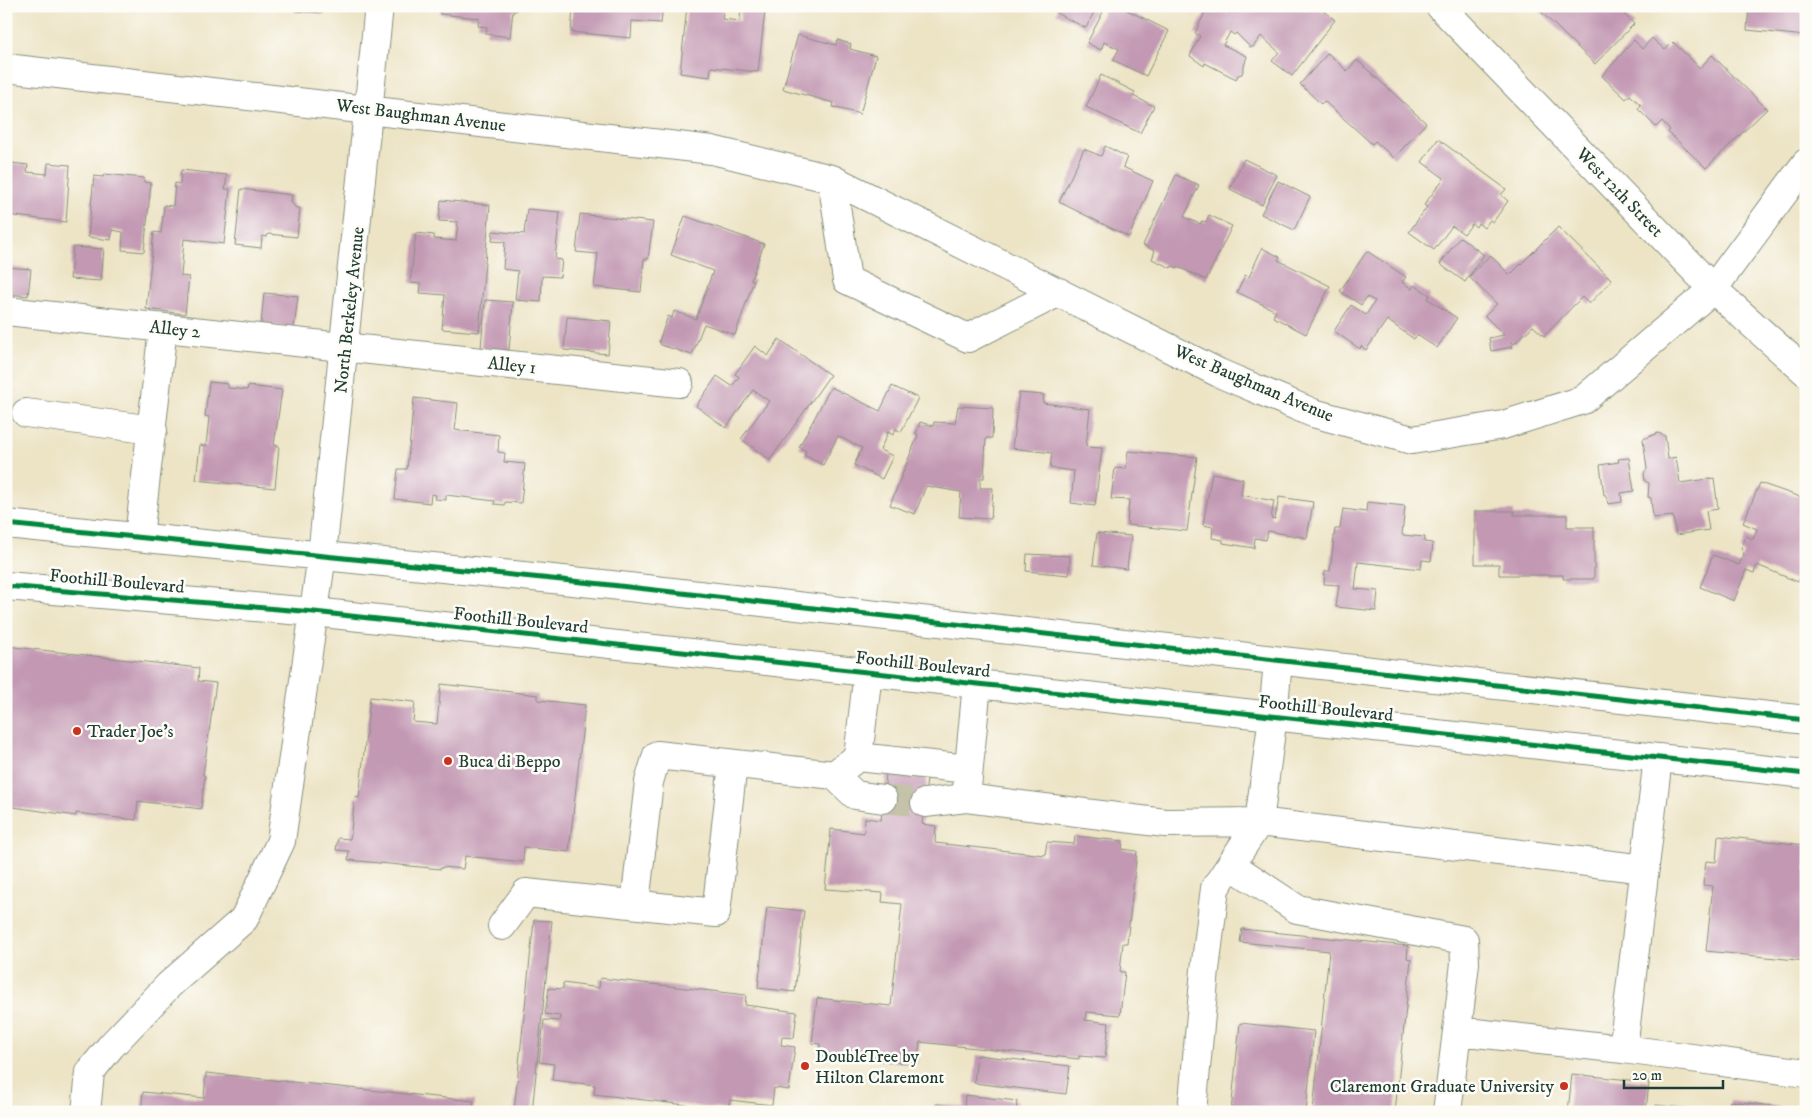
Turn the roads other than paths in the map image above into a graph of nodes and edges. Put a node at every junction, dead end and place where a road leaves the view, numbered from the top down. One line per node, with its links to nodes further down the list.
1 (379, 6): 4 (main road, North Berkeley Avenue)
2 (1440, 6): 7 (main road, West 12th Street)
3 (6, 68): 4 (main road, West Baughman Avenue)
4 (370, 109): 6 (main road, West Baughman Avenue); 11 (main road, North Berkeley Avenue)
5 (1806, 163): 7 (main road, West Baughman Avenue)
6 (832, 179): 8 (main road, West Baughman Avenue); 8 (main road)
7 (1713, 289): 8 (main road, West Baughman Avenue); 12 (main road, West 12th Street)
8 (1059, 292)
9 (6, 311): 10 (main road, Alley 2)
10 (163, 328): 11 (main road, Alley 2); 15 (main road)
11 (345, 346): 13 (main road, Alley 1); 18 (main road, North Berkeley Avenue)
12 (1806, 372)
13 (679, 383)
14 (26, 413): 15 (main road)
15 (153, 430): 17 (main road)
16 (6, 524): 17 (main road)
17 (140, 537): 18 (main road)
18 (322, 555): 20 (main road, North Berkeley Avenue); 21 (main road)
19 (6, 586): 20 (main road, Foothill Boulevard)
20 (314, 612): 22 (main road, Foothill Boulevard); 43 (main road, North Berkeley Avenue)
21 (1278, 661): 24 (main road); 25 (main road)
22 (868, 672): 23 (main road, Foothill Boulevard); 26 (main road)
23 (977, 684): 24 (main road, Foothill Boulevard); 29 (main road)
24 (1274, 716): 27 (main road, Foothill Boulevard); 35 (main road)
25 (1806, 720)
26 (858, 757): 29 (main road); 31 (main road)
27 (1658, 758): 30 (main road, Foothill Boulevard); 37 (main road)
28 (733, 764): 31 (main road); 38 (main road); 38 (main road)
29 (968, 769): 32 (main road)
30 (1806, 774)
31 (834, 775): 33 (main road)
32 (966, 798): 34 (main road); 35 (main road)
33 (883, 799)
34 (925, 803)
35 (1259, 822): 36 (main road); 37 (main road)
36 (1231, 865): 40 (main road); 44 (main road)
37 (1645, 869): 41 (main road)
38 (635, 904): 39 (main road)
39 (502, 926)
40 (1457, 1031): 41 (main road); 45 (main road)
41 (1623, 1049): 42 (main road)
42 (1806, 1073)
43 (86, 1112)
44 (1192, 1112)
45 (1447, 1112)

